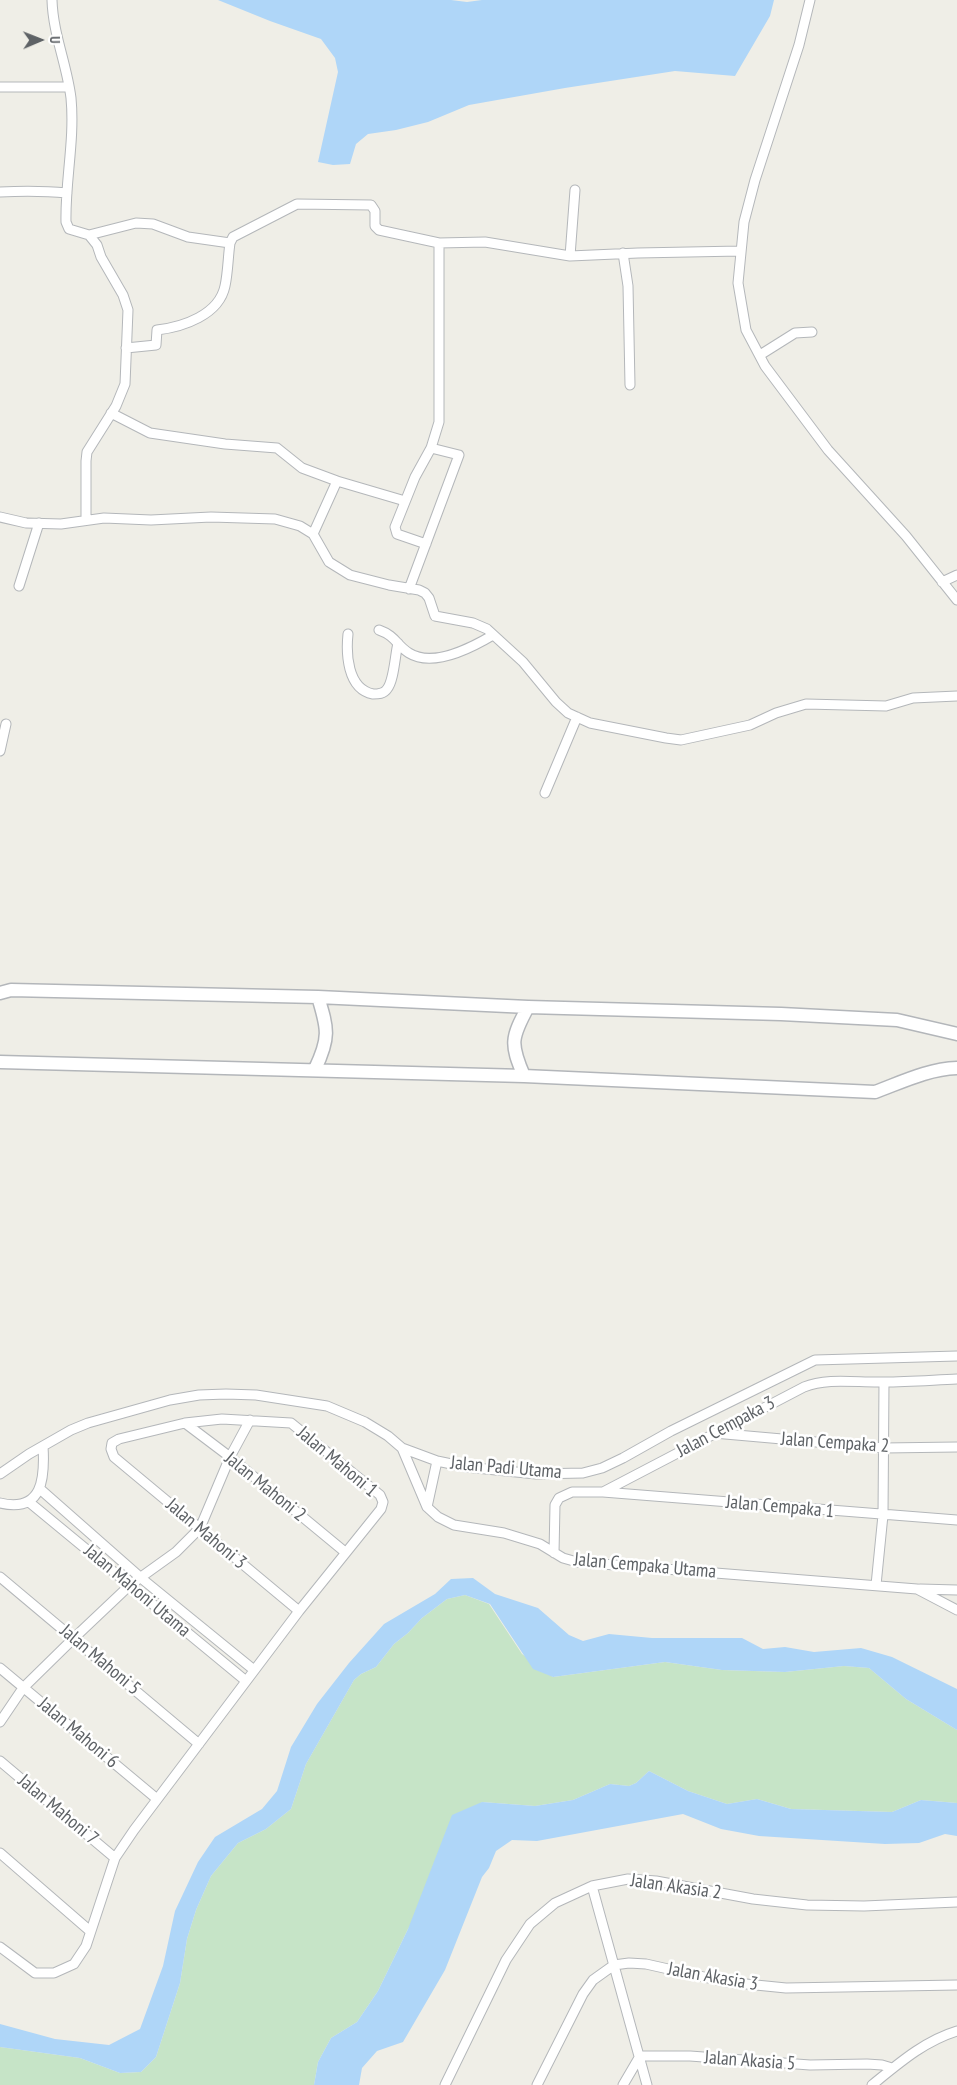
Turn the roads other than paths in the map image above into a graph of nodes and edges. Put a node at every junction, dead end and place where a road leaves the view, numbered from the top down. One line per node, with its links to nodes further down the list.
1 (52, 0): 3 (street)
2 (810, 0): 11 (street)
3 (69, 86): 4 (street); 7 (street)
4 (0, 87)
5 (575, 190): 13 (street)
6 (0, 192): 7 (street)
7 (67, 193): 8 (street)
8 (89, 235): 9 (street); 15 (street)
9 (230, 243): 10 (street); 15 (street)
10 (439, 243): 13 (street); 19 (street)
11 (740, 251): 12 (street); 16 (street)
12 (623, 254): 13 (street); 17 (street)
13 (570, 256)
14 (812, 332): 16 (street)
15 (126, 348): 18 (street)
16 (760, 355): 28 (street)
17 (630, 385)
18 (111, 413): 20 (street); 23 (street)
19 (431, 448): 21 (street); 26 (street)
20 (337, 481): 21 (street); 25 (street)
21 (405, 501): 26 (street)
22 (0, 517): 24 (street)
23 (86, 520): 24 (street); 25 (street)
24 (39, 523): 29 (street)
25 (313, 534): 30 (street)
26 (426, 544): 30 (street)
27 (957, 575): 28 (street)
28 (942, 582): 31 (street)
29 (19, 586)
30 (409, 589): 34 (street)
31 (957, 600)
32 (380, 630): 35 (street)
33 (348, 634): 35 (street)
34 (493, 635): 35 (street); 37 (street)
35 (398, 644)
36 (957, 696): 37 (street)
37 (577, 717): 40 (street)
38 (6, 724): 39 (street)
39 (0, 751)
40 (545, 793)
41 (0, 993): 42 (street)
42 (318, 997): 43 (street); 47 (street)
43 (528, 1007): 44 (street); 48 (street)
44 (957, 1034)
45 (0, 1062): 47 (street)
46 (957, 1068): 48 (street)
47 (315, 1070): 48 (street)
48 (524, 1076)
49 (957, 1356): 60 (street, Jalan Padi Utama)
50 (957, 1379): 51 (street, Jalan Cempaka 3)
51 (884, 1382): 54 (street, Jalan Cempaka 3); 58 (street)
52 (250, 1420): 53 (street); 59 (street); 70 (street, Jalan Mahoni 1)
53 (185, 1423): 59 (street, Jalan Mahoni 2); 69 (street, Jalan Mahoni 3)
54 (714, 1433): 58 (street, Jalan Cempaka 2); 63 (street, Jalan Cempaka 3)
55 (43, 1446): 57 (street, Jalan Padi Utama); 61 (street, Jalan Padi Utama); 62 (street)
56 (957, 1447): 58 (street, Jalan Cempaka 2)
57 (402, 1448): 60 (street, Jalan Padi Utama); 66 (street)
58 (884, 1448): 67 (street)
59 (230, 1457): 69 (street); 70 (street, Jalan Mahoni 2)
60 (437, 1461): 66 (street)
61 (0, 1474)
62 (40, 1489): 64 (street); 73 (street, Jalan Mahoni Utama)
63 (603, 1492): 67 (street, Jalan Cempaka 1); 71 (street, Jalan Cempaka 3)
64 (29, 1502): 65 (street); 74 (street, Jalan Mahoni Utama)
65 (0, 1503)
66 (426, 1507): 71 (street, Jalan Cempaka Utama)
67 (883, 1515): 68 (street, Jalan Cempaka 1); 75 (street)
68 (957, 1520)
69 (200, 1528): 73 (street); 79 (street, Jalan Mahoni 3)
70 (345, 1552): 79 (street)
71 (554, 1553): 75 (street, Jalan Cempaka Utama)
72 (0, 1577): 80 (street, Jalan Mahoni 5)
73 (141, 1578): 74 (street); 82 (street, Jalan Mahoni Utama)
74 (130, 1584): 80 (street); 83 (street, Jalan Mahoni Utama)
75 (876, 1584): 76 (street, Jalan Cempaka Utama)
76 (917, 1589): 77 (street); 78 (street)
77 (957, 1590)
78 (957, 1610)
79 (299, 1611): 82 (street)
80 (74, 1638): 84 (street); 86 (street, Jalan Mahoni 5)
81 (0, 1668): 84 (street, Jalan Mahoni 6)
82 (254, 1670): 83 (street)
83 (246, 1681): 86 (street)
84 (23, 1688): 85 (street); 88 (street, Jalan Mahoni 6)
85 (0, 1722)
86 (199, 1744): 88 (street)
87 (0, 1761): 90 (street, Jalan Mahoni 7)
88 (157, 1799): 90 (street)
89 (0, 1853): 93 (street)
90 (116, 1858): 93 (street)
91 (592, 1886): 92 (street, Jalan Akasia 2); 95 (street); 100 (street, Jalan Akasia 2)
92 (957, 1902)
93 (90, 1931): 94 (street)
94 (0, 1947)
95 (614, 1966): 96 (street, Jalan Akasia 3); 98 (street); 101 (street, Jalan Akasia 3)
96 (957, 1985)
97 (957, 2031): 99 (street)
98 (640, 2056): 99 (street, Jalan Akasia 5); 102 (street); 103 (street)
99 (892, 2068): 104 (street)
100 (445, 2085)
101 (537, 2085)
102 (623, 2085)
103 (648, 2085)
104 (872, 2085)

